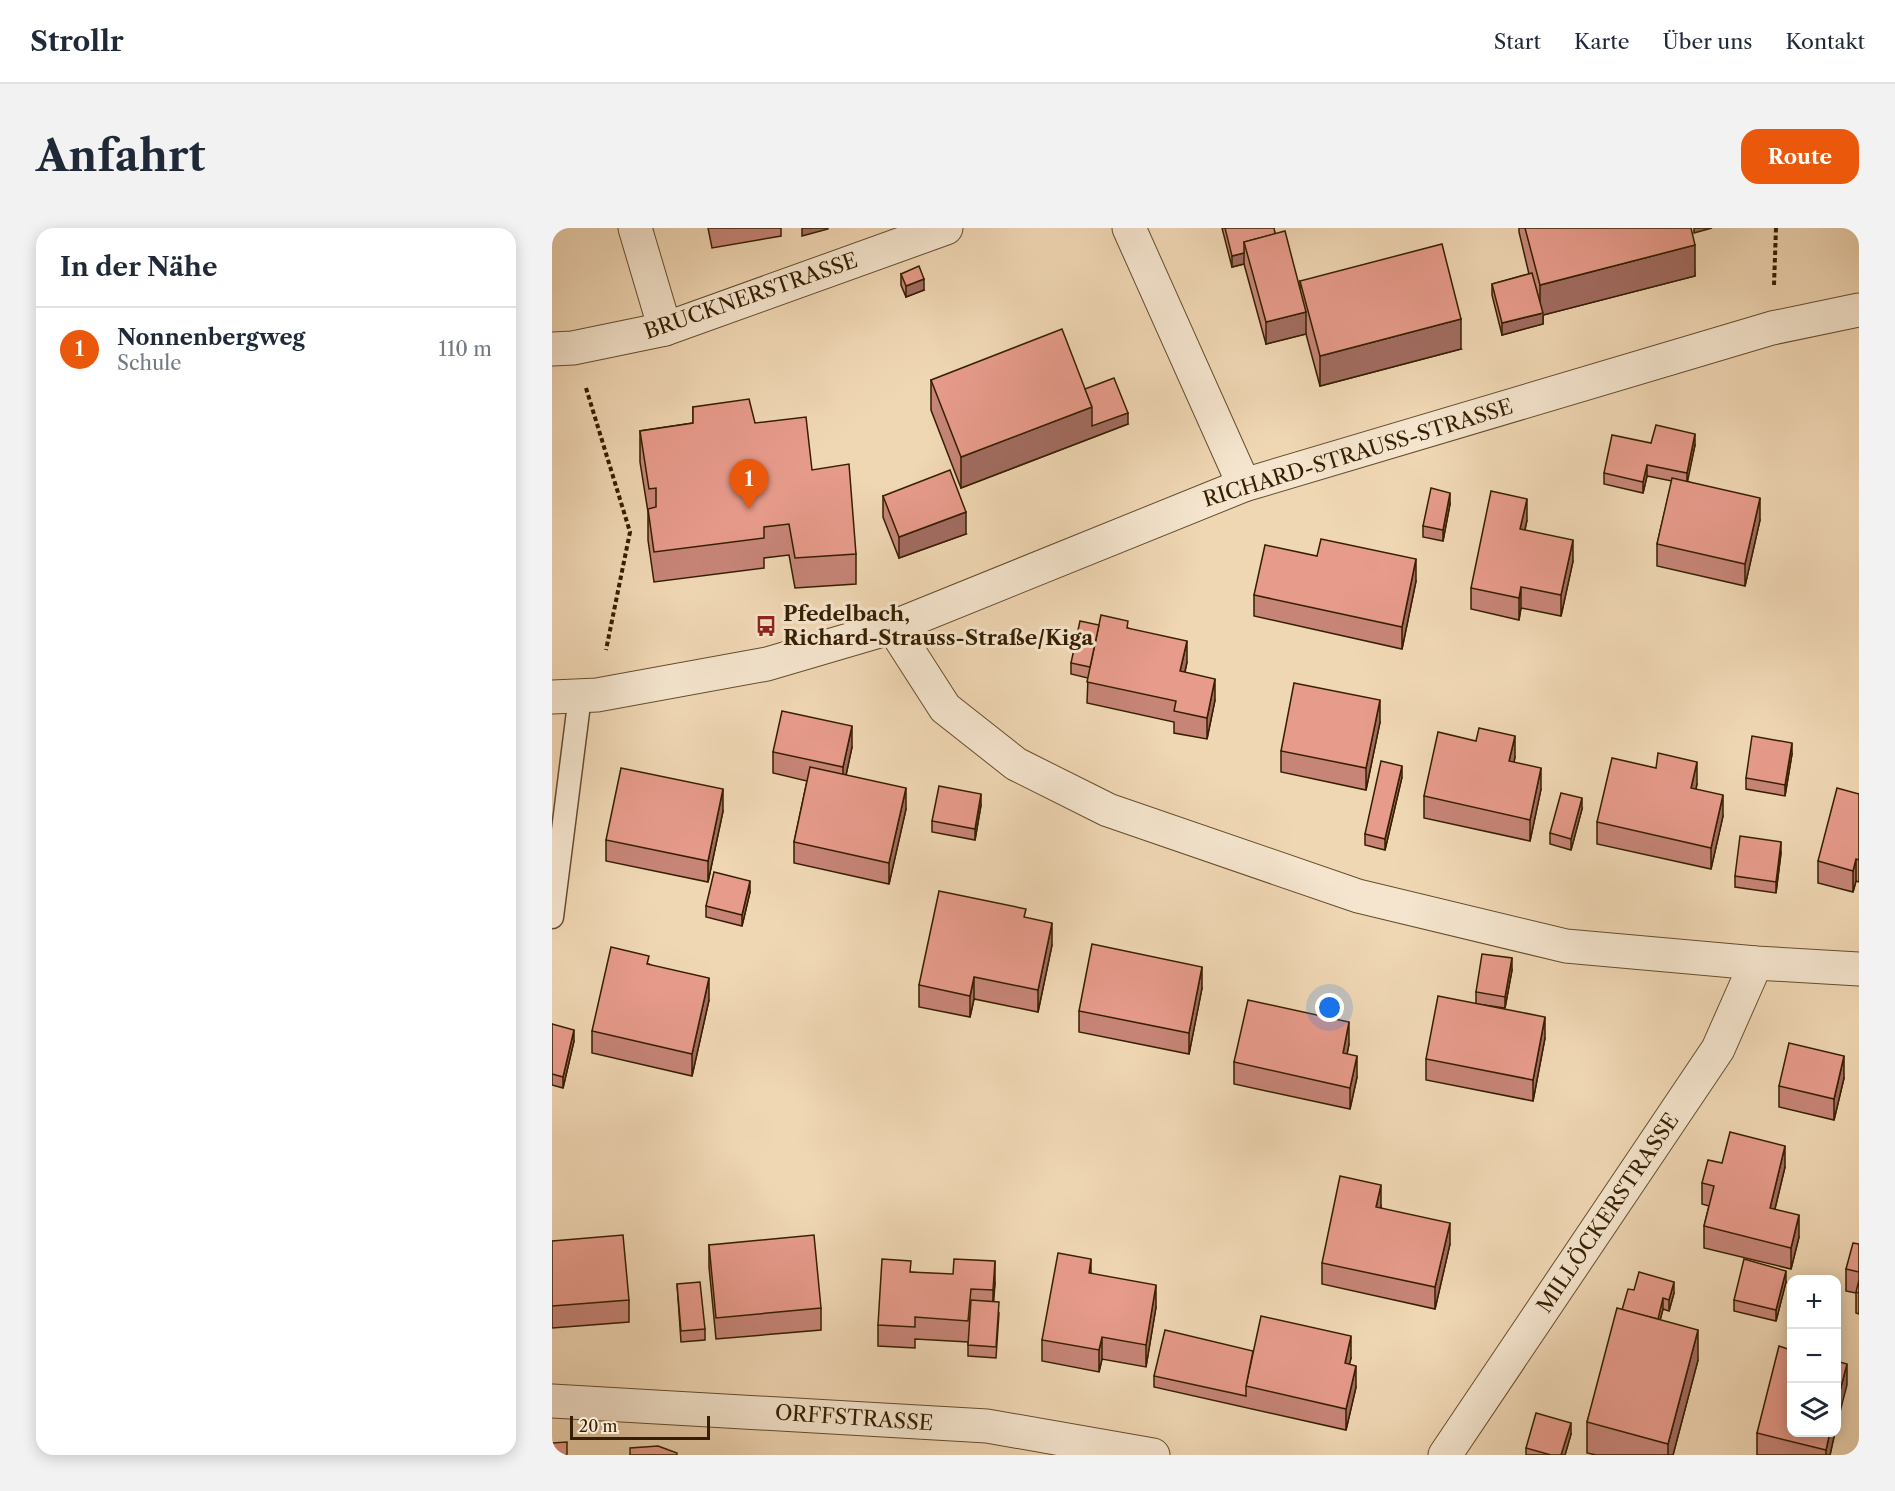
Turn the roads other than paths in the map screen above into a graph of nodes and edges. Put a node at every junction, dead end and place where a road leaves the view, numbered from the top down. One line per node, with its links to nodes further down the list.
1 (635, 228): 5 (street)
2 (946, 228): 5 (street, BRUCKNERSTRASSE)
3 (1129, 228): 7 (street)
4 (1859, 310): 7 (street, RICHARD-STRAUSS-STRASSE)
5 (665, 329): 6 (street, BRUCKNERSTRASSE)
6 (563, 349)
7 (1244, 485): 8 (street, RICHARD-STRAUSS-STRASSE)
8 (893, 627): 9 (street, RICHARD-STRAUSS-STRASSE); 11 (street)
9 (576, 696): 10 (lane)
10 (552, 917)
11 (1756, 963): 12 (street); 15 (street, MILLÖCKERSTRASSE)
12 (1859, 969)
13 (552, 1401): 14 (street, ORFFSTRASSE)
14 (1153, 1455)
15 (1445, 1455)

